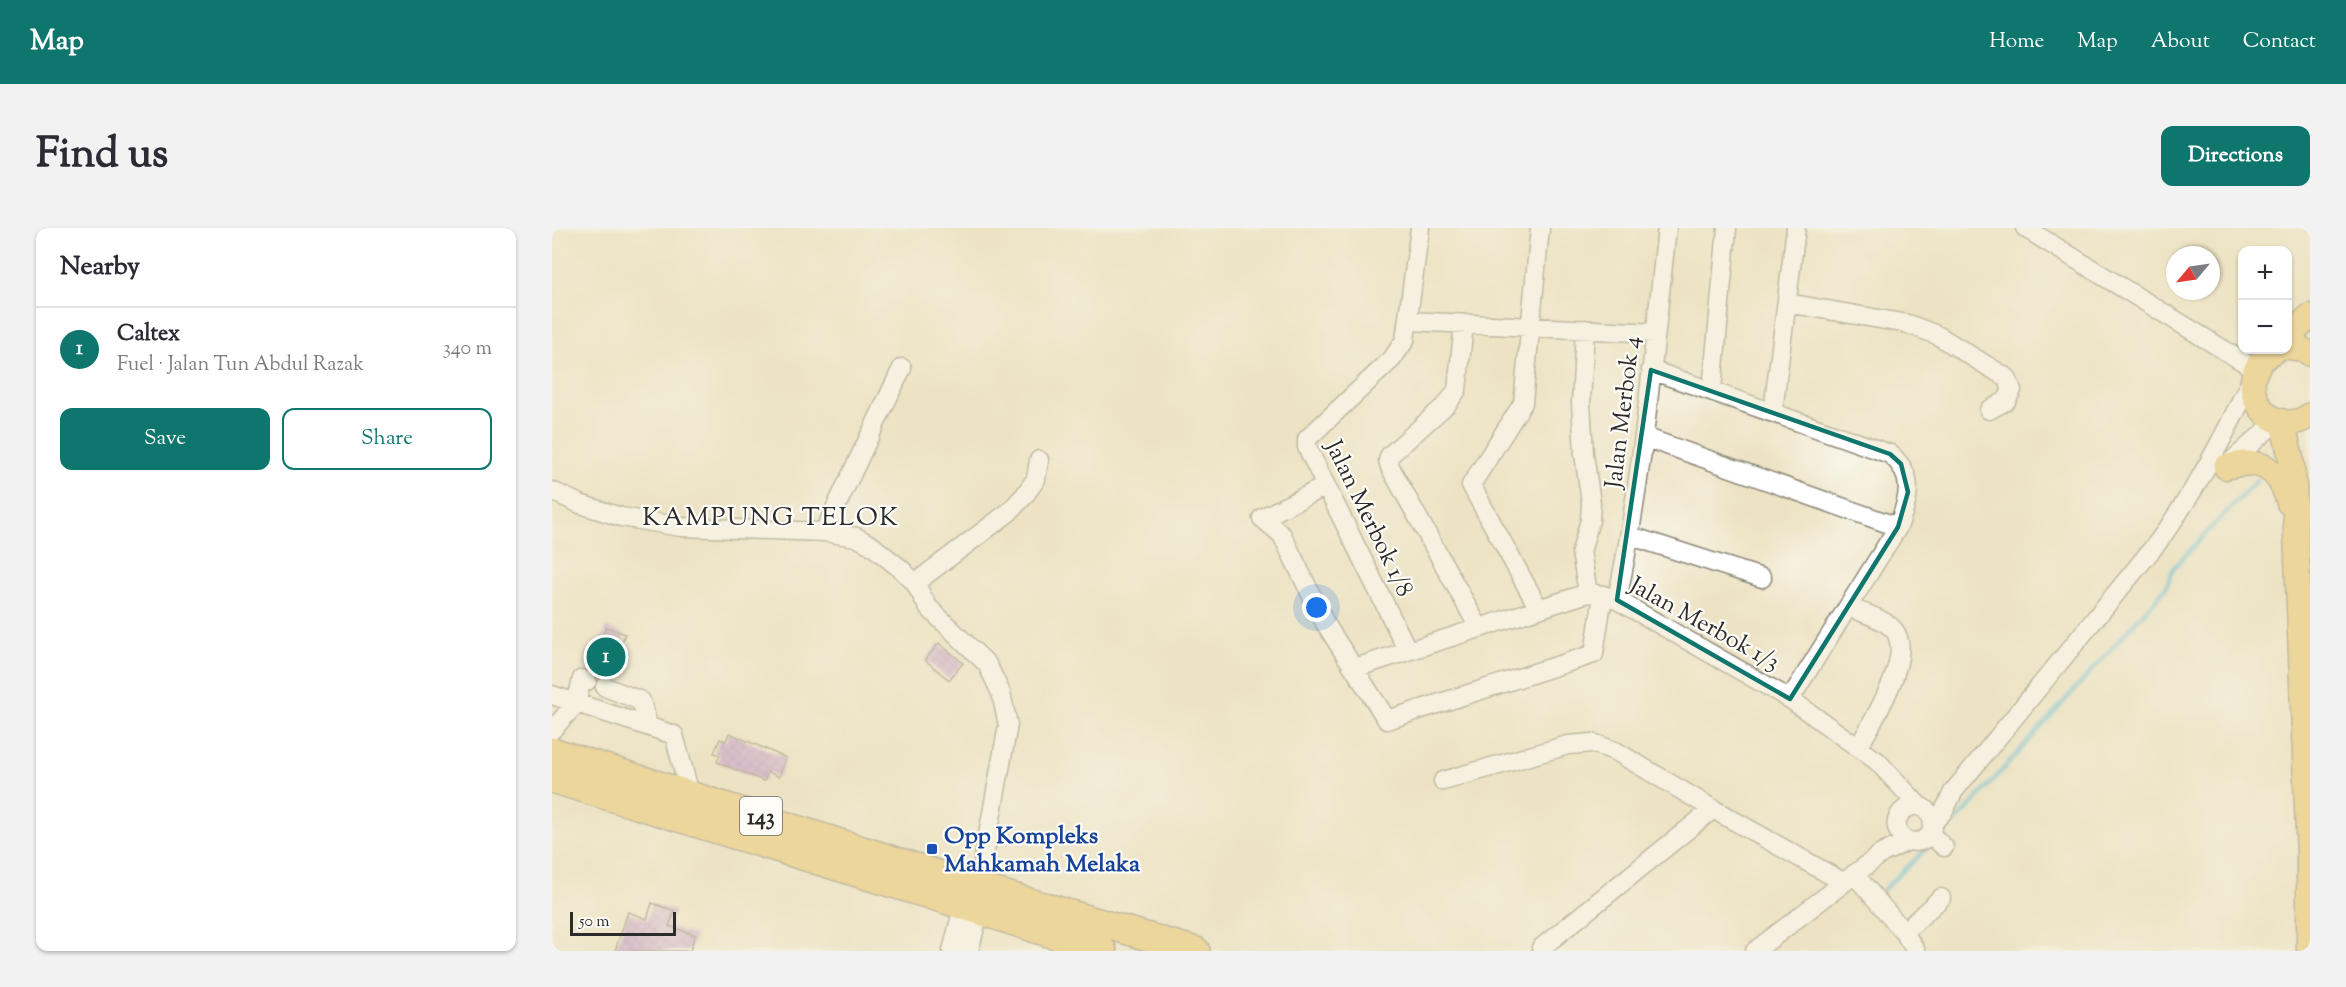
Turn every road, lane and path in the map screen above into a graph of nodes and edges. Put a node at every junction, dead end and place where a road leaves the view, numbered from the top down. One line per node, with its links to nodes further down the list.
1 (1420, 228): 9 (street, Jalan Merbok 1/8)
2 (1540, 228): 11 (street)
3 (1667, 228): 13 (street, Jalan Merbok 4)
4 (1727, 228): 19 (street)
5 (1796, 228): 7 (street)
6 (2025, 228): 16 (street)
7 (1787, 303): 20 (street); 21 (street)
8 (2310, 316): 14 (main road)
9 (1408, 321): 10 (street); 27 (street, Jalan Merbok 1/8)
10 (1464, 324): 11 (street); 39 (street)
11 (1530, 327): 12 (street); 38 (street)
12 (1585, 329): 13 (street); 36 (street)
13 (1655, 333): 18 (street, Jalan Merbok 4)
14 (2292, 333)
15 (2310, 354): 16 (main road)
16 (2268, 358): 23 (main road); 29 (street)
17 (902, 368): 32 (street)
18 (1651, 370): 19 (street); 24 (street, Jalan Merbok 4)
19 (1712, 390): 21 (street)
20 (1989, 410)
21 (1773, 411): 31 (street)
22 (2310, 415): 23 (main road)
23 (2280, 420): 26 (street); 30 (main road)
24 (1644, 437): 31 (street); 33 (street, Jalan Merbok 4)
25 (1039, 460): 35 (street)
26 (2226, 467): 29 (street); 30 (main road)
27 (1326, 486): 40 (street, Jalan Merbok 1/8); 41 (street)
28 (552, 491): 32 (street)
29 (2186, 504): 56 (street)
30 (2295, 526): 70 (main road)
31 (1898, 527): 37 (street)
32 (824, 532): 35 (street)
33 (1631, 536): 34 (street); 36 (street, Jalan Merbok 4)
34 (1762, 578)
35 (915, 583): 60 (street)
36 (1603, 596): 38 (street); 41 (street); 45 (street, Jalan Merbok 1/3)
37 (1848, 607): 45 (street); 49 (street)
38 (1539, 609): 39 (street)
39 (1479, 628): 40 (street)
40 (1408, 651): 41 (street)
41 (1355, 668)
42 (587, 681): 46 (street)
43 (605, 687): 47 (street)
44 (552, 695): 46 (street)
45 (1790, 699): 49 (street, Jalan Merbok 1/3)
46 (576, 704): 47 (street); 48 (street)
47 (648, 726): 54 (street)
48 (552, 730)
49 (1859, 747): 51 (street, Jalan Merbok 1/3)
50 (552, 751): 54 (highway, 143)
51 (1877, 761): 56 (street, Jalan Merbok 1/3); 57 (street, Jalan Merbok 1/3)
52 (552, 779): 60 (highway, 143)
53 (1443, 781): 55 (street)
54 (690, 794): 60 (highway, 143)
55 (1713, 809): 59 (street); 63 (street)
56 (1927, 818): 57 (street); 57 (street); 58 (street, Jalan Merbok 1/3)
57 (1901, 830): 59 (street)
58 (1944, 848)
59 (1849, 878): 62 (street); 68 (street)
60 (976, 892): 64 (street); 65 (street); 66 (highway, 143); 67 (highway, 143)
61 (1941, 898): 62 (street)
62 (1904, 932): 69 (street)
63 (1541, 948)
64 (952, 951)
65 (969, 951)
66 (1103, 951)
67 (1196, 951)
68 (1755, 951)
69 (1917, 951)
70 (2309, 951)

